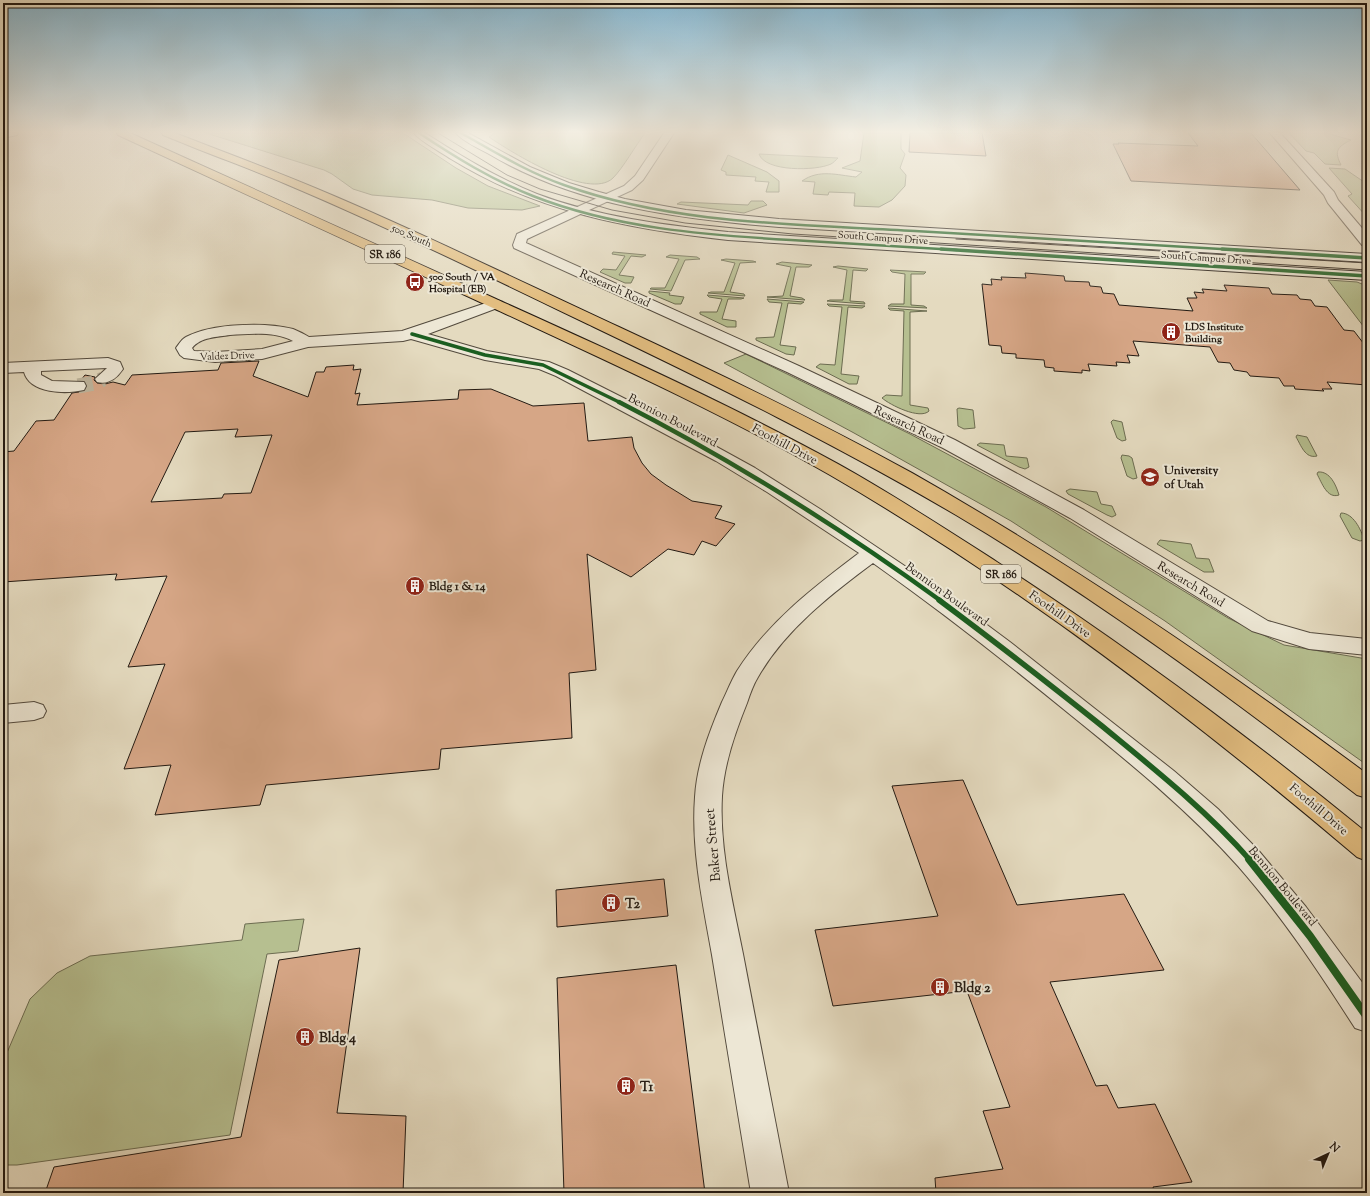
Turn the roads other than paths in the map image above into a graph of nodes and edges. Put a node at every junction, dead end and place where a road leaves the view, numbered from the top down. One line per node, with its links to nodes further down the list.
1 (244, 189): 13 (main road, SR 186)
2 (306, 189): 12 (main road, 500 South / SR 186)
3 (517, 189): 8 (street, South Campus Drive)
4 (580, 189): 7 (street, South Campus Drive)
5 (626, 189): 7 (street, Research Road)
6 (1325, 189): 9 (street)
7 (607, 198): 8 (street, Research Road); 10 (street, South Campus Drive)
8 (579, 210): 11 (street, South Campus Drive); 21 (street, Research Road)
9 (1367, 242)
10 (1367, 258)
11 (1367, 276)
12 (546, 298): 13 (main road); 24 (main road, 500 South / SR 186)
13 (495, 304): 14 (street, Valdez Drive); 25 (main road, Foothill Drive / SR 186)
14 (412, 334): 15 (street, Valdez Drive); 20 (street, Bennion Boulevard)
15 (307, 342): 15 (street, Valdez Drive)
16 (34, 366): 17 (street); 18 (street); 19 (street)
17 (3, 368)
18 (103, 379)
19 (78, 386)
20 (872, 553): 26 (street, Bennion Boulevard); 27 (street, Baker Street)
21 (1367, 646)
22 (34, 711): 23 (street)
23 (3, 714)
24 (1367, 788)
25 (1367, 849)
26 (1367, 1017)
27 (770, 1193)

